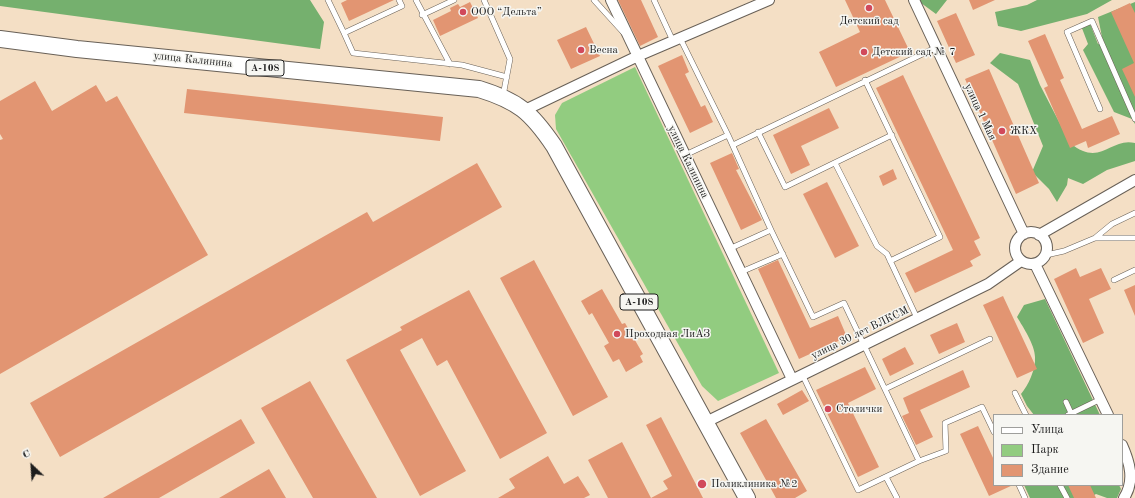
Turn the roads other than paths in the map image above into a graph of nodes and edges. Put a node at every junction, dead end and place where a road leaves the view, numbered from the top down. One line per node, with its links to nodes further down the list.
1 (328, 0): 12 (lane)
2 (399, 0): 12 (lane)
3 (416, 0): 11 (lane)
4 (454, 0): 11 (lane)
5 (484, 0): 19 (lane)
6 (594, 0): 14 (lane)
7 (611, 0): 14 (street, улица Калинина)
8 (654, 0): 15 (lane)
9 (769, 0): 15 (street)
10 (914, 0): 16 (street, улица 1 Мая)
11 (422, 15): 18 (lane)
12 (344, 33): 18 (lane)
13 (0, 39): 21 (highway, улица Калинина / А-108)
14 (629, 39): 17 (street, улица Калинина)
15 (676, 40): 17 (street); 26 (lane)
16 (937, 47): 20 (lane); 34 (street, улица 1 Мая)
17 (638, 56): 23 (street); 29 (street, улица Калинина)
18 (450, 64): 19 (lane)
19 (507, 77): 21 (lane)
20 (865, 80): 25 (lane); 27 (lane)
21 (503, 96): 23 (highway, улица Калинина / А-108)
22 (1100, 108): 24 (lane)
23 (525, 110): 59 (highway, улица Калинина / А-108)
24 (1135, 119)
25 (758, 132): 28 (lane); 30 (lane)
26 (728, 135): 28 (lane); 29 (lane)
27 (892, 135): 30 (lane); 41 (lane)
28 (733, 145): 33 (lane)
29 (685, 155): 38 (street, улица Калинина)
30 (835, 163): 41 (lane)
31 (1135, 180): 35 (street)
32 (1135, 213): 36 (lane)
33 (771, 230): 38 (lane); 39 (lane)
34 (1024, 234): 35 (street); 42 (street)
35 (1039, 234): 40 (street)
36 (1095, 238): 37 (lane); 40 (lane)
37 (1135, 238)
38 (729, 248): 45 (street, улица Калинина)
39 (783, 254): 45 (lane); 49 (lane)
40 (1046, 254): 43 (street)
41 (890, 261): 47 (lane)
42 (1021, 261): 43 (street); 47 (street, улица 30 лет ВЛКСМ)
43 (1035, 264): 54 (street)
44 (1135, 270): 46 (lane)
45 (741, 272): 51 (street, улица Калинина)
46 (1114, 280)
47 (916, 318): 49 (street, улица 30 лет ВЛКСМ)
48 (990, 339): 52 (lane)
49 (863, 344): 50 (street, улица 30 лет ВЛКСМ); 52 (lane)
50 (802, 374): 51 (street, улица 30 лет ВЛКСМ); 64 (lane)
51 (792, 379): 59 (street, улица 30 лет ВЛКСМ)
52 (885, 389): 62 (lane)
53 (1015, 393): 56 (lane)
54 (1101, 400): 57 (lane); 58 (street)
55 (1066, 402): 57 (lane)
56 (1026, 414)
57 (1070, 414)
58 (1108, 414)
59 (706, 422): 68 (highway, улица Калинина / А-108)
60 (993, 430): 62 (lane)
61 (1123, 447): 63 (street)
62 (919, 461): 64 (lane)
63 (1134, 471): 65 (street)
64 (886, 477): 69 (lane)
65 (1133, 485): 72 (street)
66 (1019, 486): 70 (lane)
67 (1061, 486): 71 (lane)
68 (747, 498)
69 (897, 498)
70 (1025, 498)
71 (1067, 498)
72 (1124, 498)

